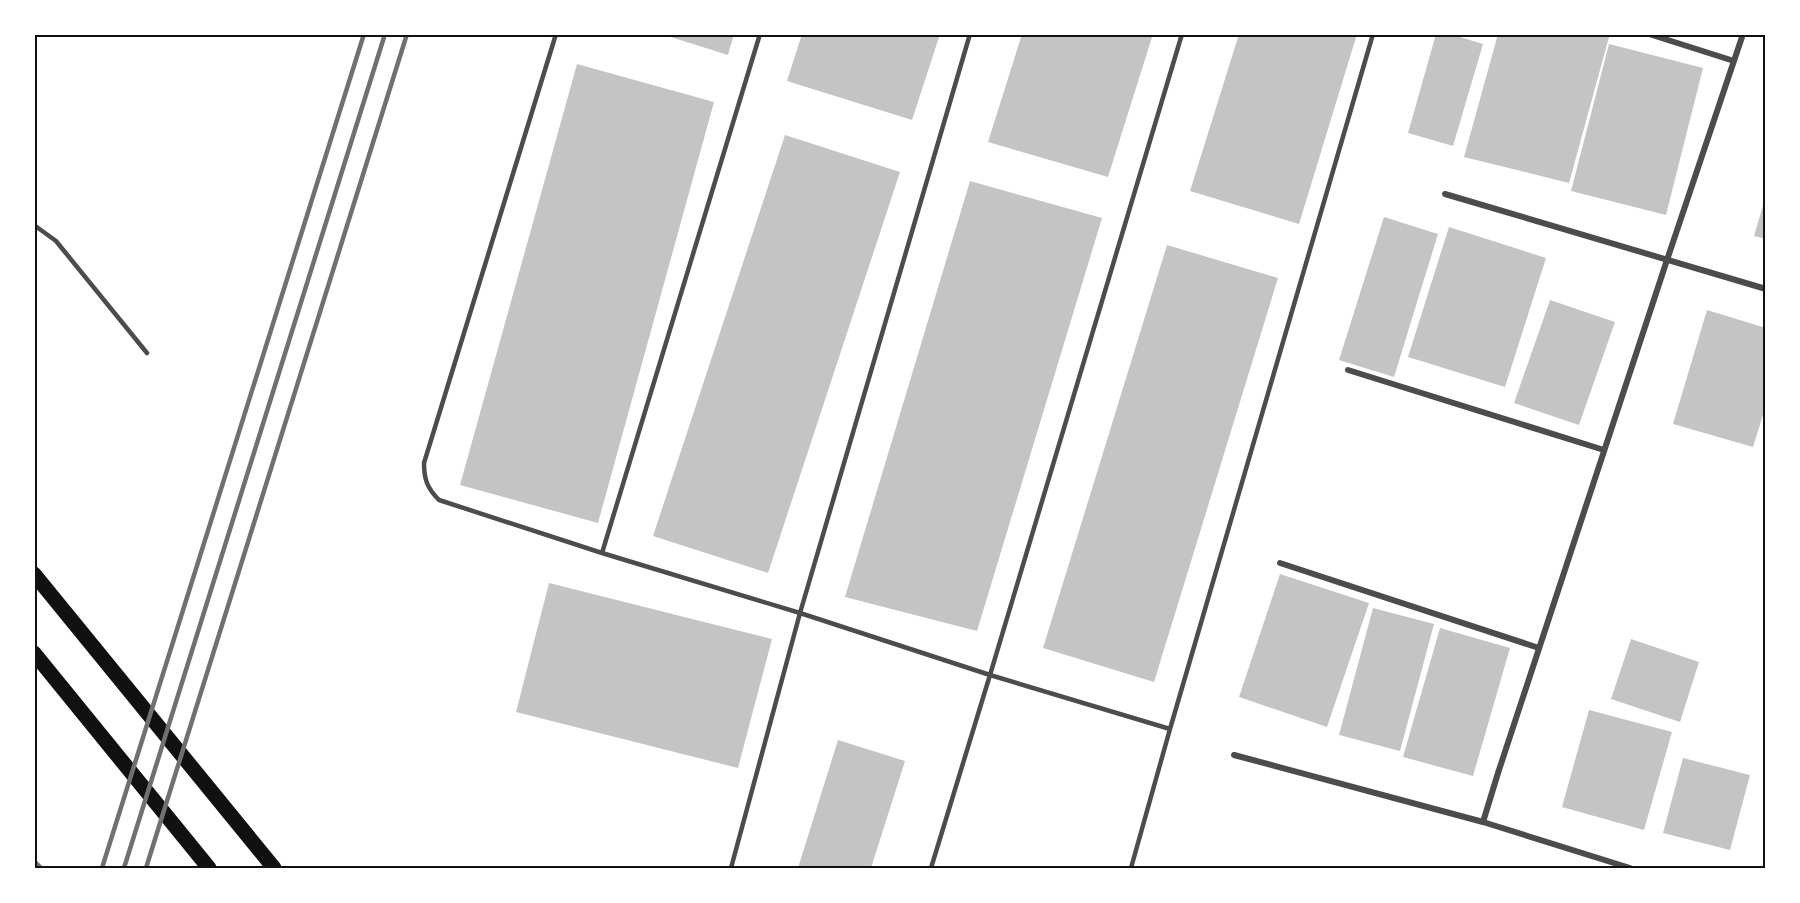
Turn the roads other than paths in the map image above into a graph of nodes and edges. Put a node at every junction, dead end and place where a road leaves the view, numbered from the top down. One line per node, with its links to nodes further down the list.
1 (556, 34): 16 (lane)
2 (760, 34): 16 (lane)
3 (970, 34): 19 (lane)
4 (1182, 34): 22 (lane)
5 (1373, 34): 23 (lane)
6 (1649, 34): 8 (street)
7 (1743, 34): 8 (street)
8 (1734, 61): 11 (street)
9 (1445, 194): 11 (street)
10 (34, 225): 13 (lane)
11 (1667, 260): 12 (street); 15 (street)
12 (1766, 290)
13 (147, 353)
14 (1348, 370): 15 (street)
15 (1604, 450): 20 (street)
16 (602, 553): 19 (lane)
17 (1280, 562): 20 (street)
18 (34, 574): 27 (main road)
19 (800, 613): 22 (lane); 28 (lane)
20 (1539, 648): 25 (street)
21 (34, 653): 26 (main road)
22 (990, 675): 23 (lane); 29 (lane)
23 (1170, 729): 30 (lane)
24 (1234, 755): 25 (street)
25 (1483, 822): 31 (street)
26 (208, 868)
27 (274, 868)
28 (731, 868)
29 (931, 868)
30 (1131, 868)
31 (1630, 868)

